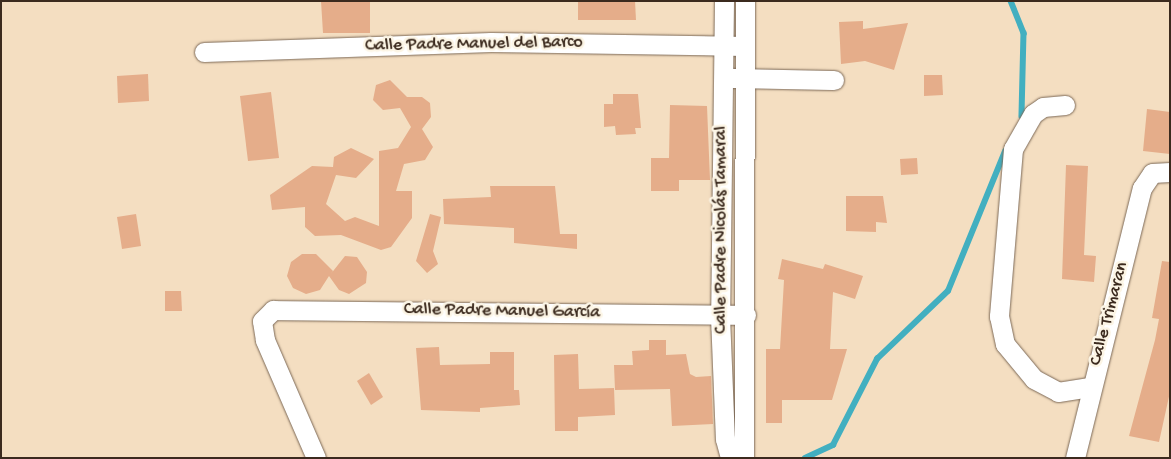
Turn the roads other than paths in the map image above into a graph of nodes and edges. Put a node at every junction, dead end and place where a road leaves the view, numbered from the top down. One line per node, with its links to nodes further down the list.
1 (724, 1): 3 (street, Calle Padre Nicolás Tamaral)
2 (745, 1): 4 (street, Calle Padre Nicolás Tamaral)
3 (724, 45): 4 (street, Calle Padre Manuel del Barco); 5 (street, Calle Padre Manuel del Barco); 7 (street, Calle Padre Nicolás Tamaral)
4 (744, 46): 6 (street, Calle Padre Nicolás Tamaral)
5 (204, 52)
6 (744, 77): 7 (street); 8 (street); 11 (street, Calle Padre Nicolás Tamaral)
7 (724, 78): 12 (street, Calle Padre Nicolás Tamaral)
8 (834, 80)
9 (1065, 105): 13 (street)
10 (1161, 172): 13 (street, Calle Trimaran)
11 (746, 315): 12 (street, Calle Padre Manuel García); 16 (street, Calle Padre Nicolás Tamaral)
12 (720, 316): 14 (street, Calle Padre Manuel García); 15 (street, Calle Padre Nicolás Tamaral)
13 (1090, 387): 17 (street, Calle Trimaran)
14 (316, 458)
15 (730, 458)
16 (744, 458)
17 (1074, 458)

